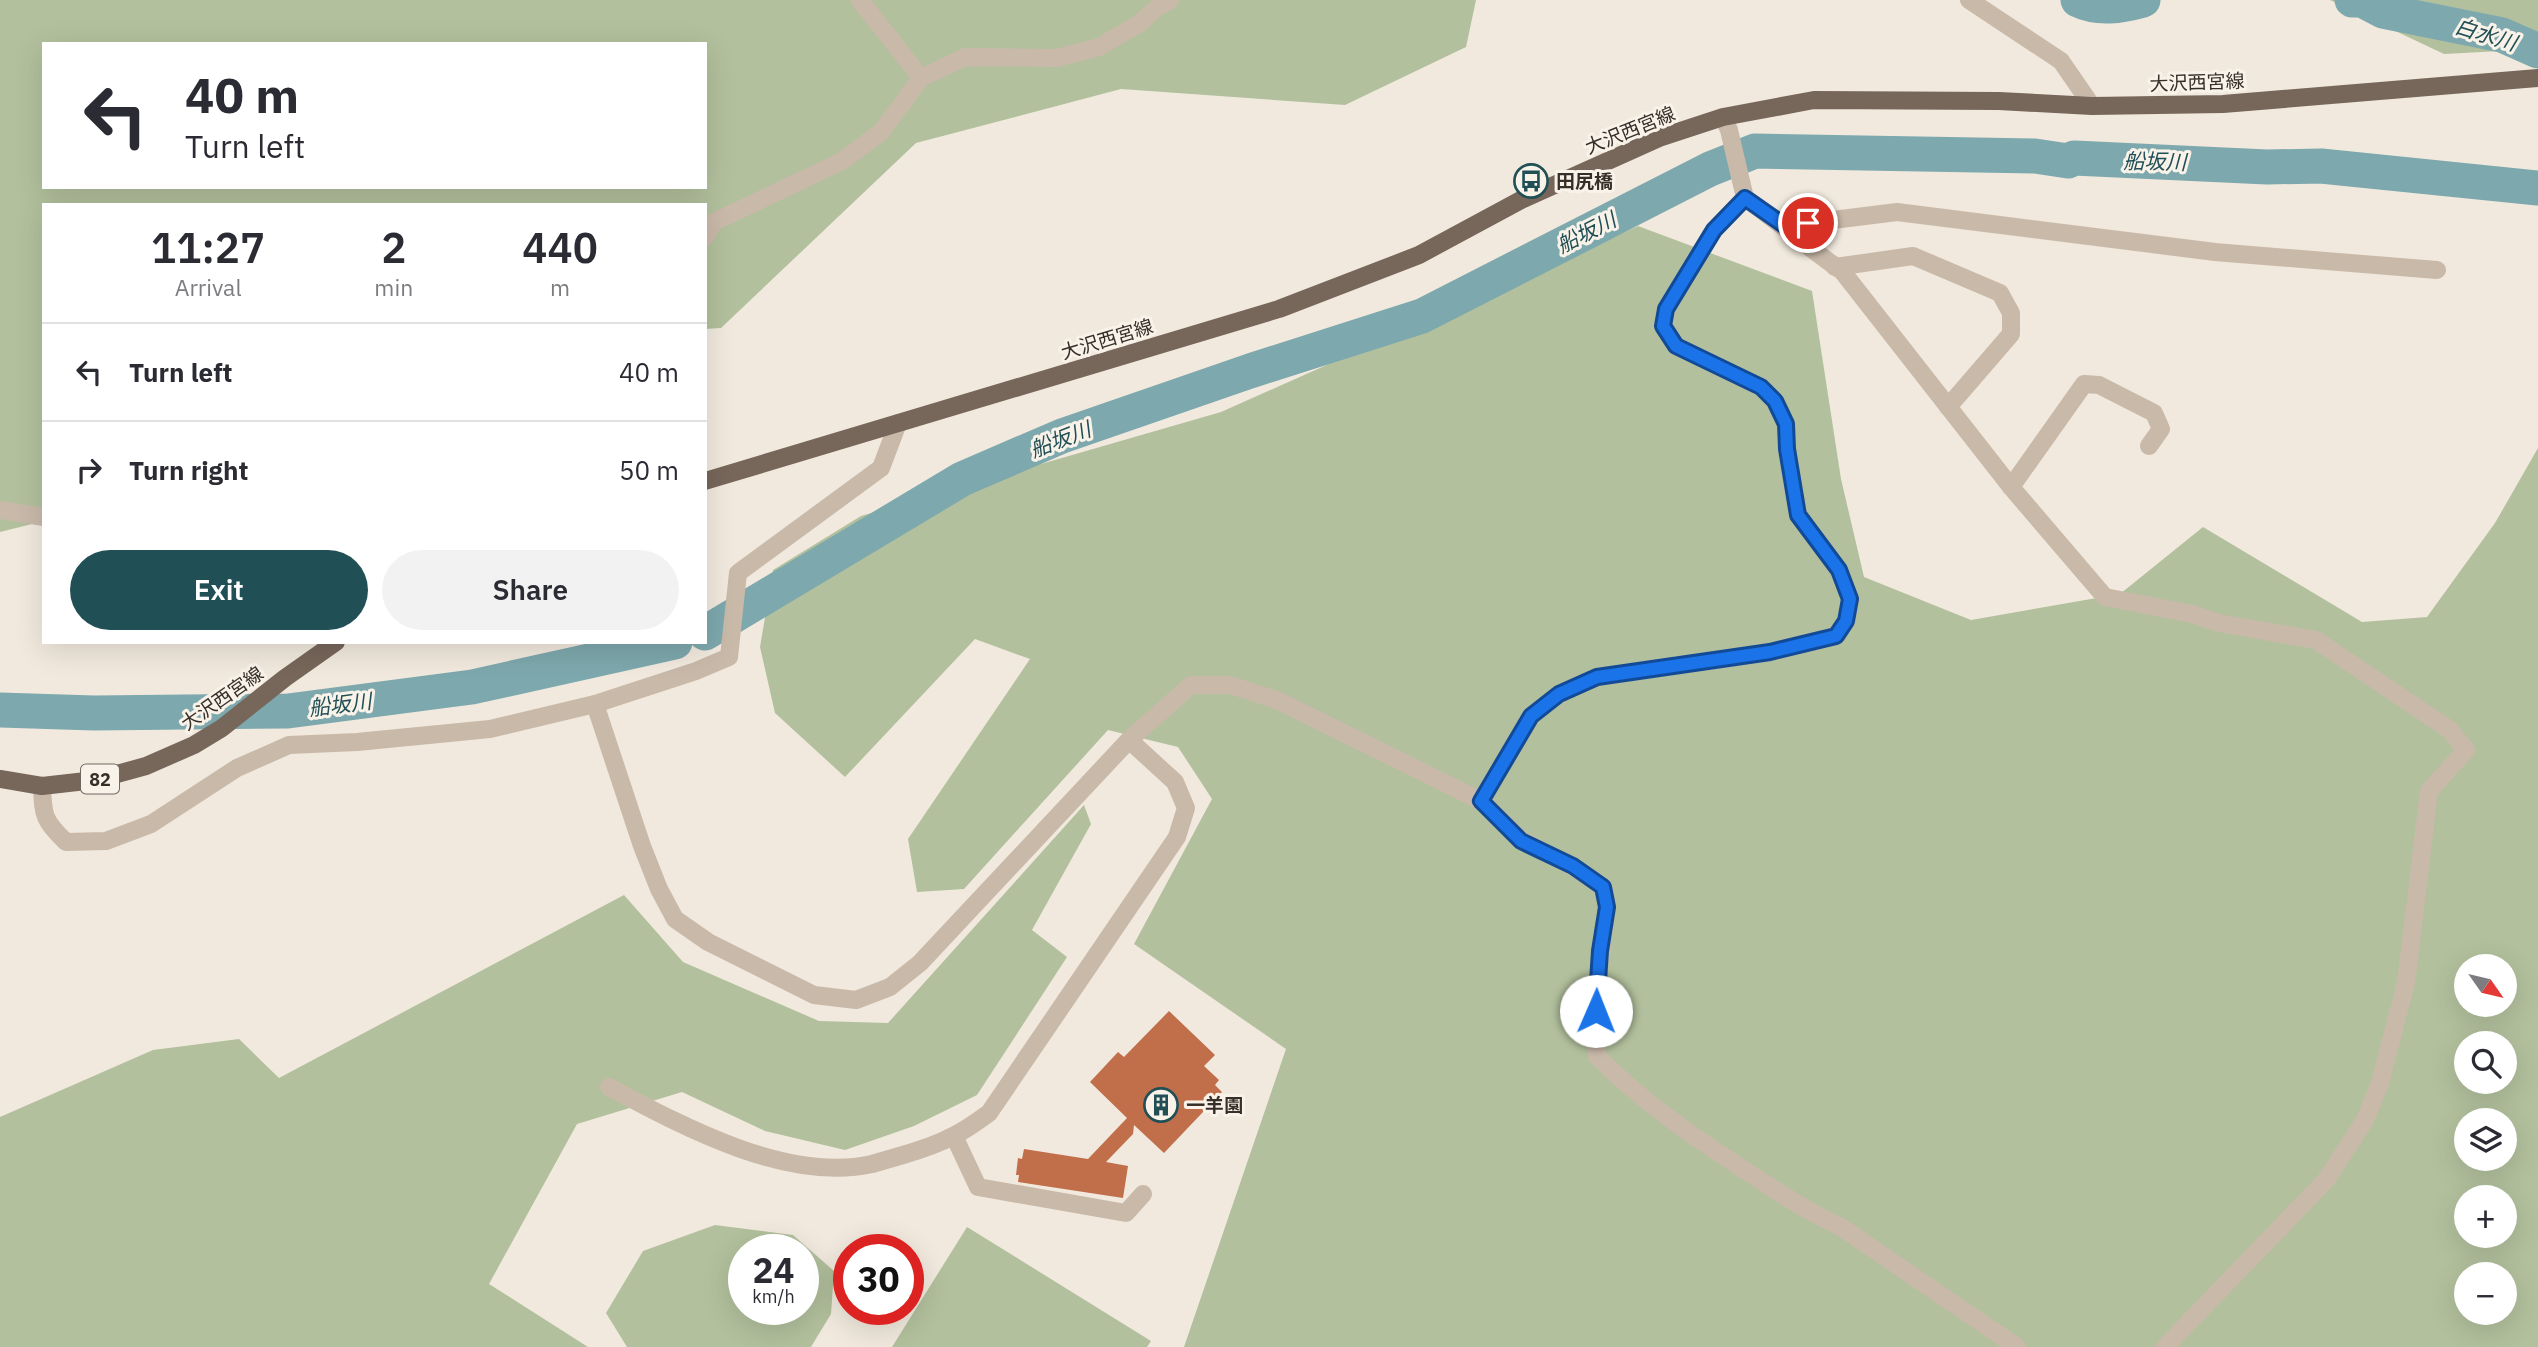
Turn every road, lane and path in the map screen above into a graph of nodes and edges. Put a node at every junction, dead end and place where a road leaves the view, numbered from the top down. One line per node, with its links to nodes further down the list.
1 (860, 0): 4 (street)
2 (1170, 0): 4 (street)
3 (1969, 0): 6 (street)
4 (921, 78): 10 (street)
5 (2534, 78): 6 (main road, 大沢西宮線)
6 (2092, 106): 7 (main road, 大沢西宮線)
7 (1726, 124): 8 (street); 14 (main road, 大沢西宮線)
8 (1744, 192): 9 (street); 25 (street)
9 (1785, 226): 11 (street); 12 (street)
10 (707, 234)
11 (1835, 267): 13 (street); 13 (street)
12 (2437, 270)
13 (1948, 407): 17 (street)
14 (898, 423): 16 (main road, 大沢西宮線); 21 (street)
15 (2149, 446): 17 (street)
16 (707, 480)
17 (2011, 487): 30 (street)
18 (0, 510): 19 (street)
19 (42, 517)
20 (333, 644): 24 (main road, 大沢西宮線 / 82)
21 (595, 704): 22 (street); 24 (street)
22 (1129, 740): 25 (street); 27 (street)
23 (0, 779): 24 (main road, 大沢西宮線 / 82)
24 (41, 786)
25 (1481, 801): 29 (street)
26 (609, 1087): 27 (street)
27 (954, 1136): 28 (street)
28 (1143, 1194)
29 (2017, 1347)
30 (2165, 1347)

